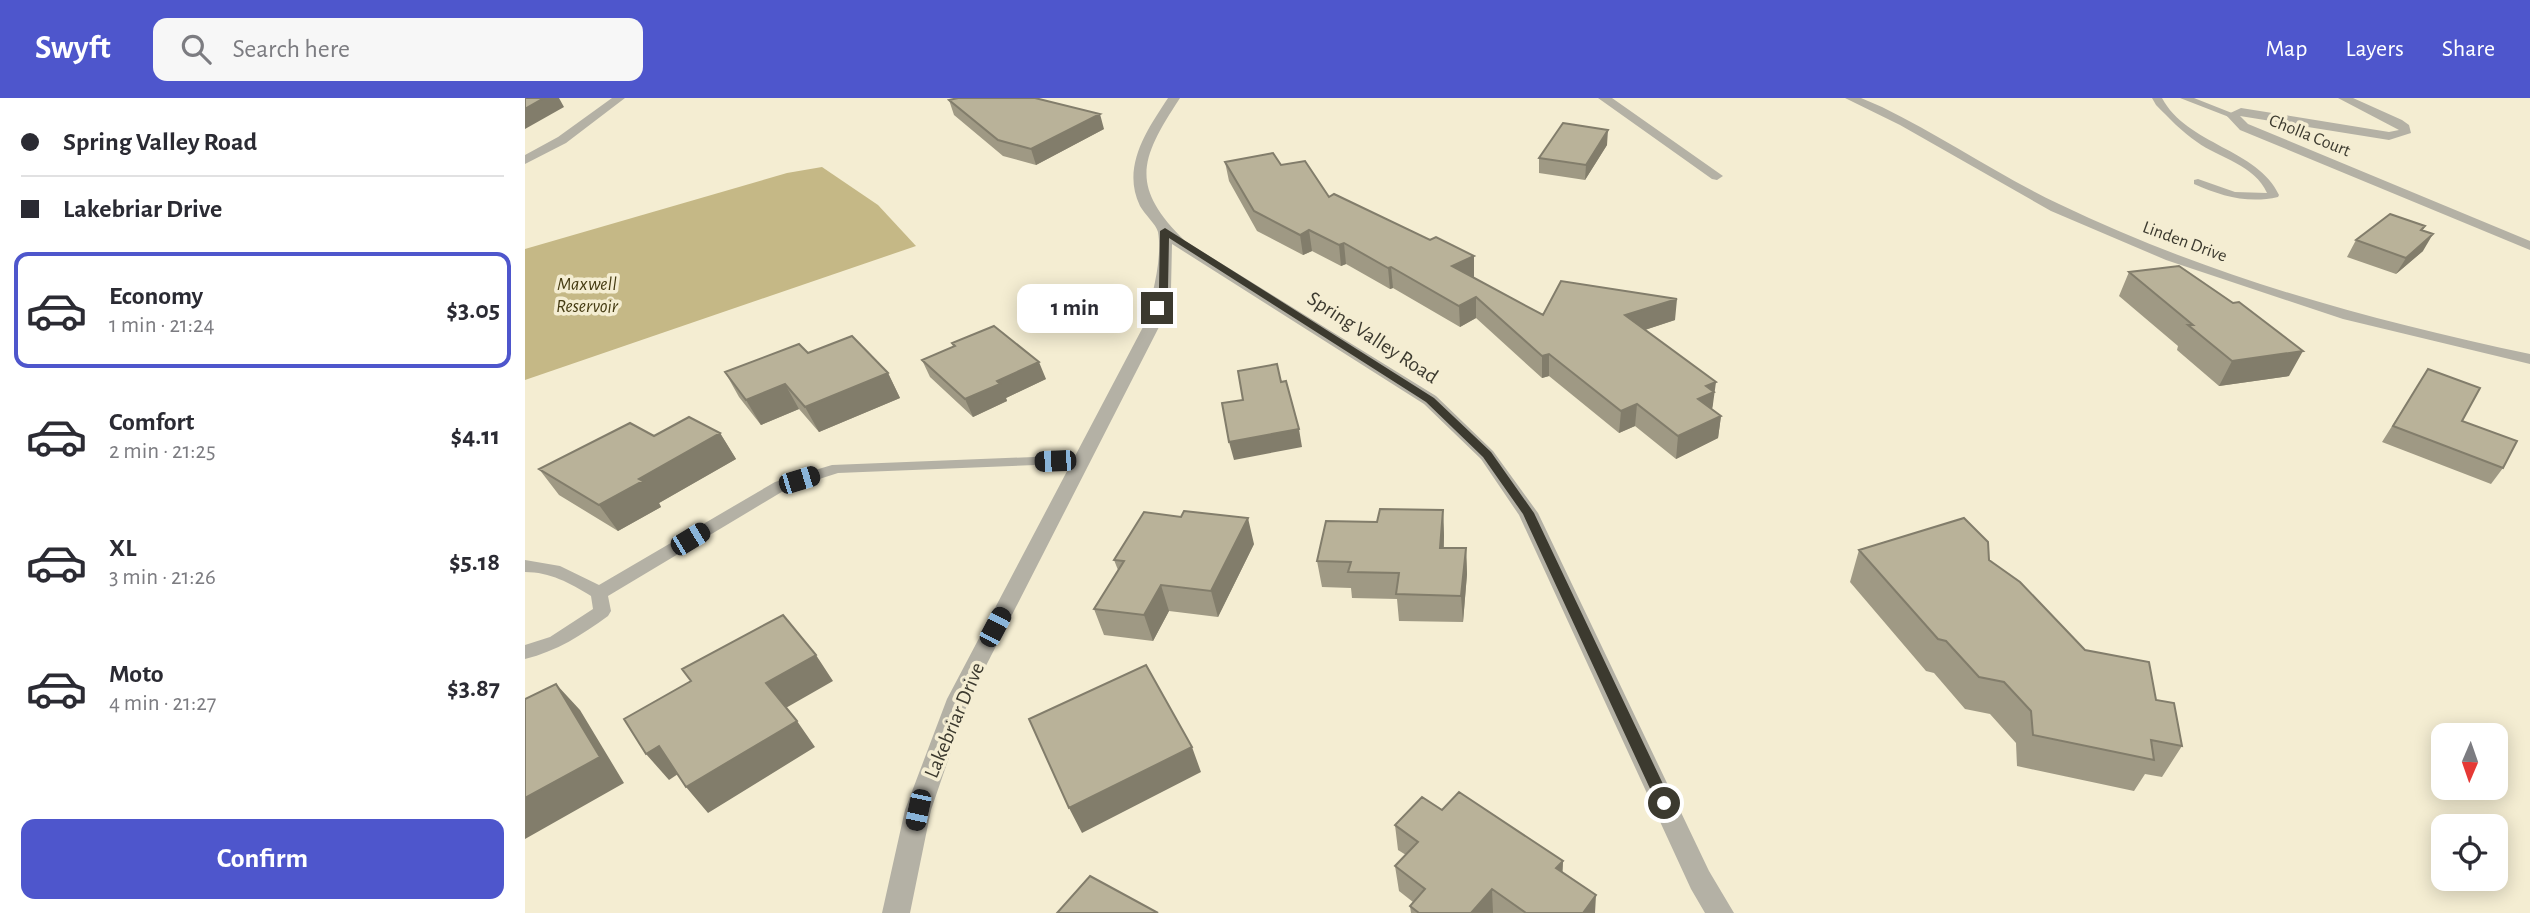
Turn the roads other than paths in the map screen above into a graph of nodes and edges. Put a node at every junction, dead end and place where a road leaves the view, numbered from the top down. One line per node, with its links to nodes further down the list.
1 (619, 98): 9 (street)
2 (1174, 98): 12 (street, Spring Valley Road)
3 (1604, 98): 10 (street)
4 (1851, 98): 14 (street, Linden Drive)
5 (2157, 98): 11 (lane)
6 (2185, 98): 8 (lane)
7 (2344, 98): 8 (street, Cholla Court)
8 (2232, 115): 13 (street, Cholla Court)
9 (525, 160)
10 (1717, 176)
11 (2199, 182)
12 (1165, 231): 15 (street, Lakebriar Drive); 20 (street, Spring Valley Road)
13 (2530, 246)
14 (2530, 359)
15 (1082, 460): 17 (lane); 19 (street, Lakebriar Drive)
16 (525, 566): 17 (lane)
17 (599, 593): 18 (lane)
18 (525, 652)
19 (895, 913)
20 (1720, 913)

